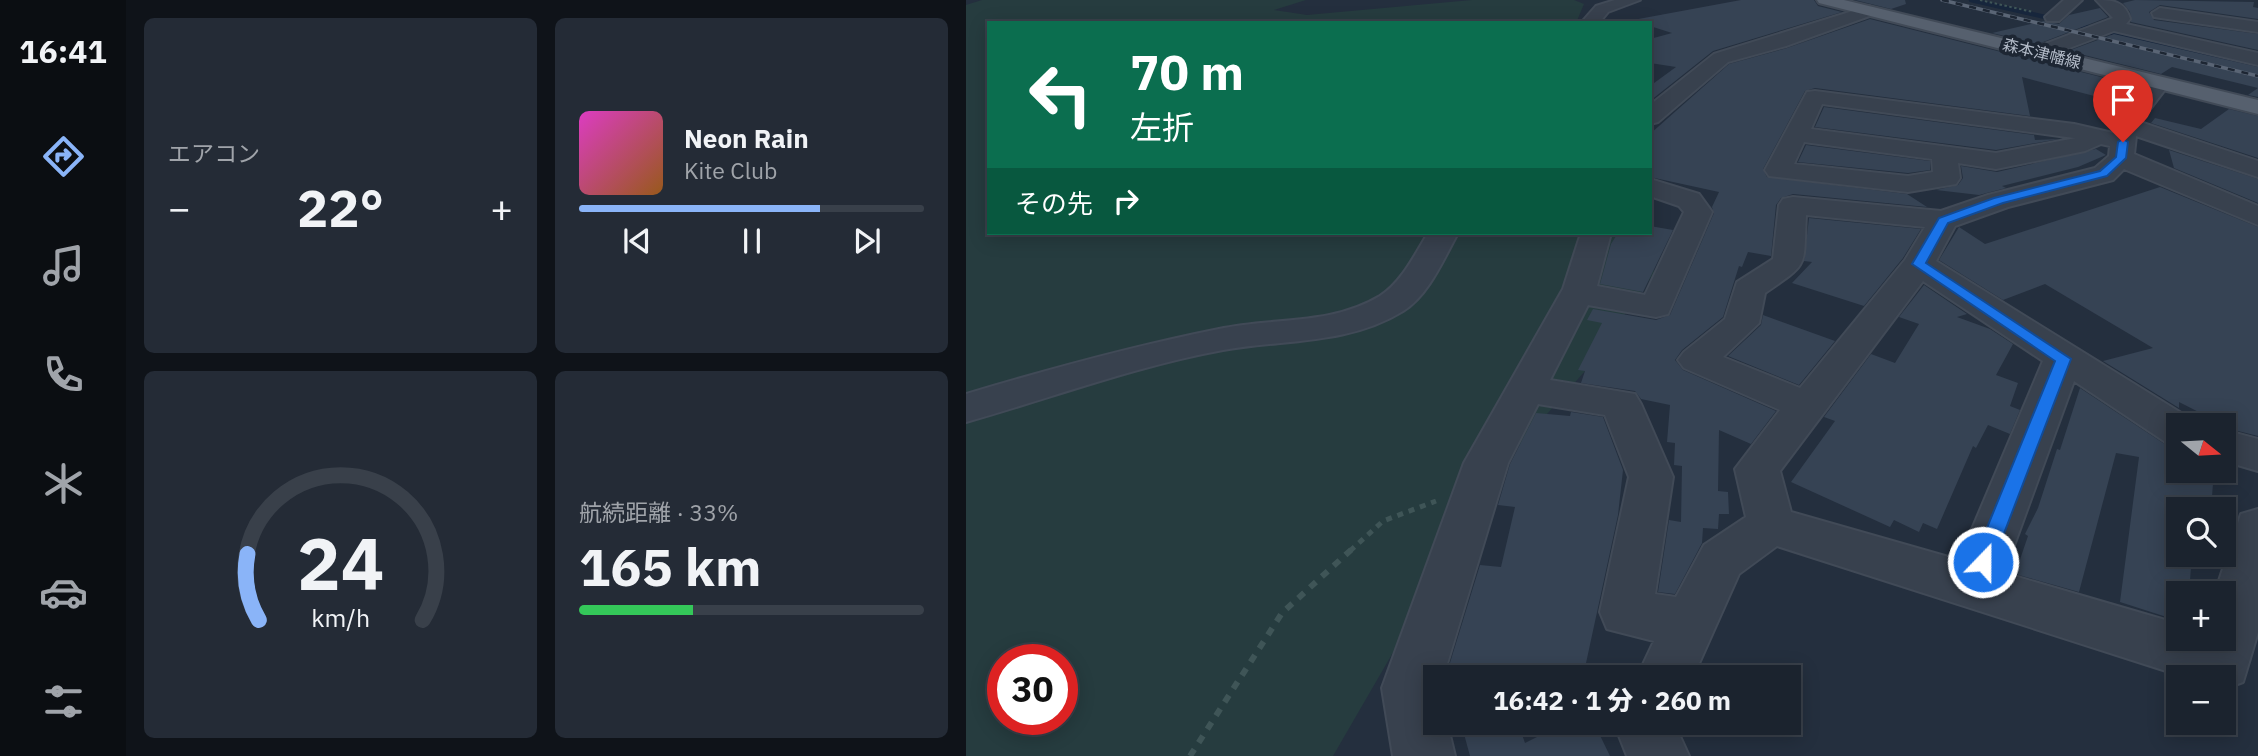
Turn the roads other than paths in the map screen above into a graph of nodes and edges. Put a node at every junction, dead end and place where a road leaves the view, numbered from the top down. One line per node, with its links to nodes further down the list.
1 (1632, 0): 10 (street)
2 (1825, 0): 8 (main road, 森本津幡線)
3 (2074, 0): 9 (street)
4 (2154, 0): 11 (street)
5 (2224, 0): 11 (street)
6 (2108, 3): 7 (street); 13 (street)
7 (2135, 9)
8 (1870, 11): 15 (street); 17 (main road, 森本津幡線)
9 (2053, 17)
10 (1591, 21)
11 (2214, 21): 12 (street); 16 (street)
12 (2258, 27)
13 (2104, 29): 16 (street); 17 (street)
14 (1741, 32): 15 (street)
15 (1780, 42): 21 (street)
16 (2203, 46): 18 (street)
17 (2039, 53): 19 (main road, 森本津幡線)
18 (2258, 59)
19 (2160, 83): 20 (main road, 森本津幡線); 24 (street)
20 (2258, 107)
21 (1652, 115)
22 (1796, 134): 23 (street); 25 (street); 25 (street)
23 (2097, 136): 24 (street); 25 (street)
24 (2123, 142): 26 (street); 28 (street); 29 (street)
25 (1944, 153)
26 (2258, 169)
27 (1652, 188): 33 (street)
28 (2258, 216)
29 (1943, 220): 32 (street); 36 (street)
30 (1442, 235): 37 (street)
31 (1595, 235): 33 (street)
32 (1919, 264): 34 (street); 36 (street)
33 (1578, 293): 35 (street)
34 (2063, 359): 38 (street); 43 (street)
35 (1526, 389): 44 (street); 47 (street)
36 (1807, 406): 41 (street)
37 (966, 408)
38 (2166, 423)
39 (2236, 449): 40 (street)
40 (2258, 455)
41 (1771, 526): 43 (street); 44 (street)
42 (2258, 528): 43 (street)
43 (1973, 587)
44 (1691, 624): 45 (street)
45 (1671, 665)
46 (1649, 735): 48 (street)
47 (1424, 756)
48 (1658, 756)

